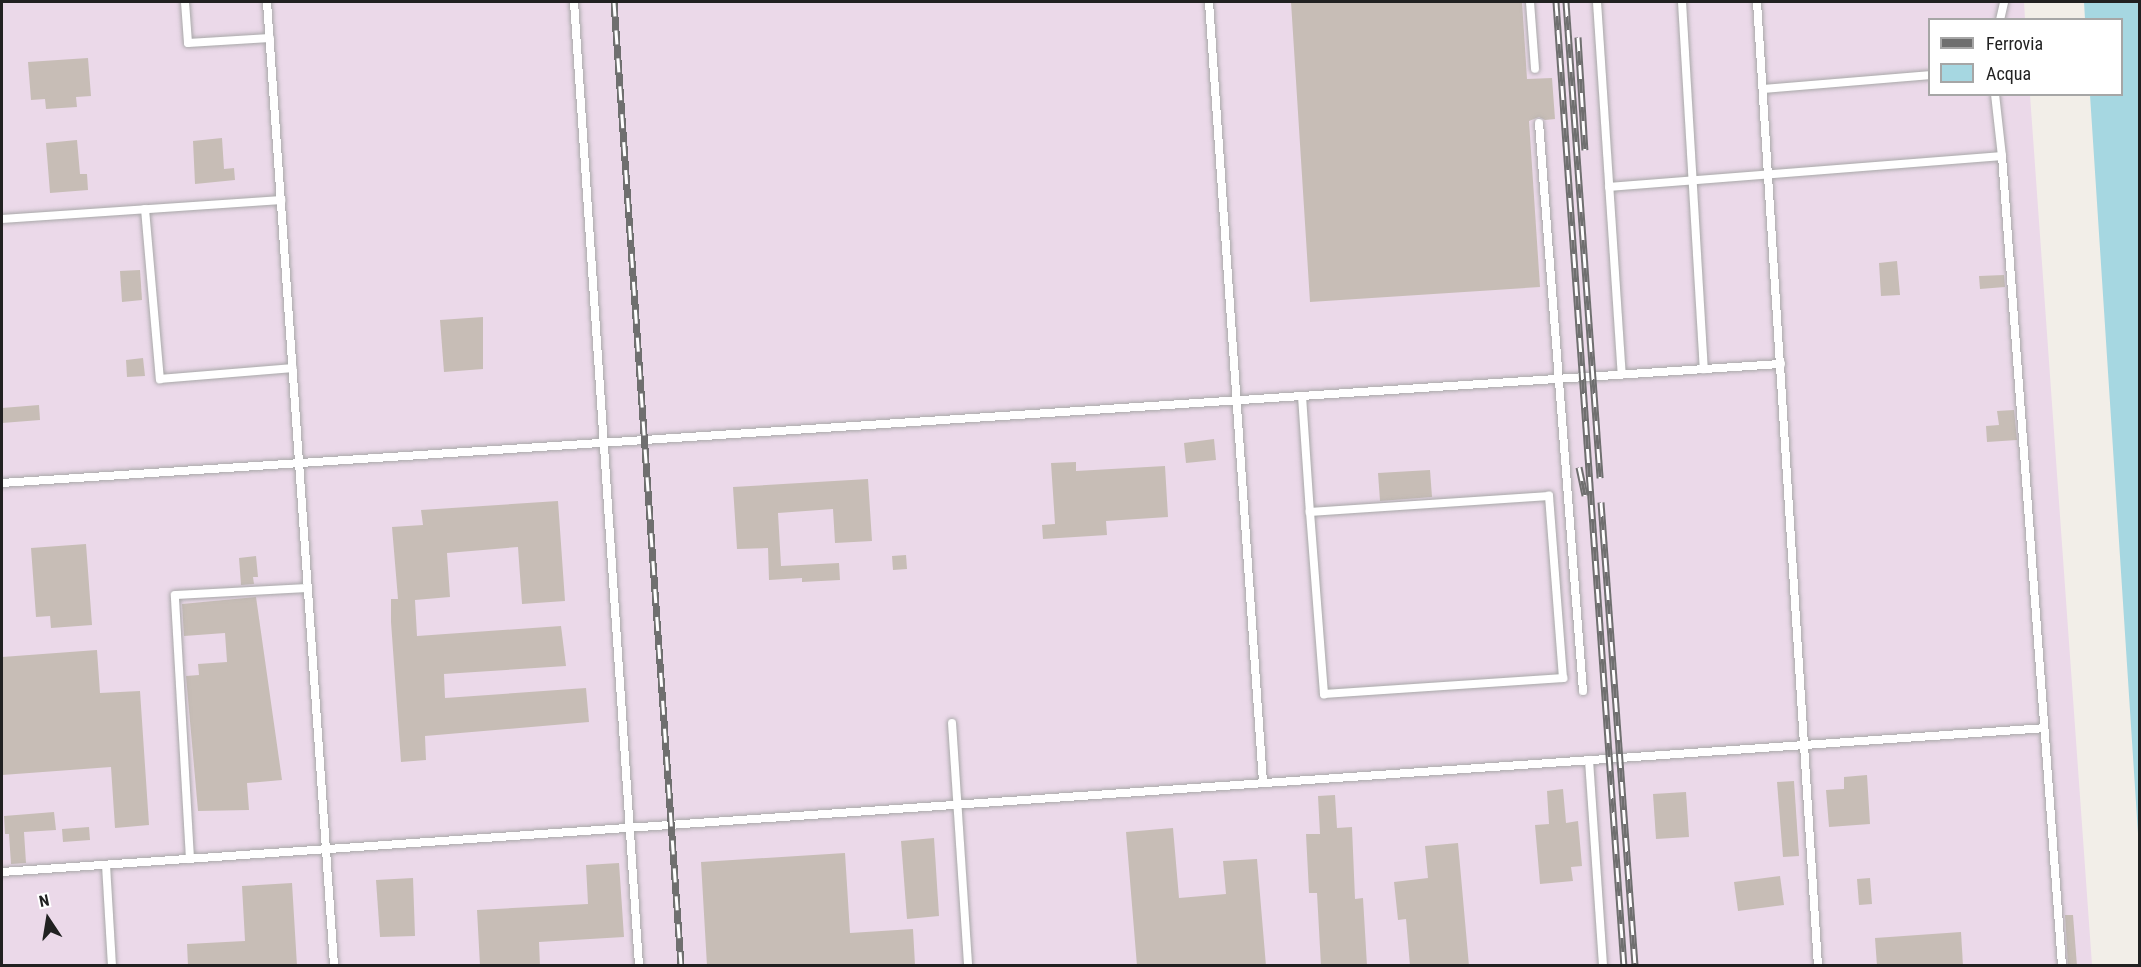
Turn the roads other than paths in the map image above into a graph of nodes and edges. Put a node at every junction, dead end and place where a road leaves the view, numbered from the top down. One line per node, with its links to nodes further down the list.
1 (185, 2): 11 (lane)
2 (267, 2): 11 (lane)
3 (574, 2): 31 (lane)
4 (1209, 2): 30 (lane)
5 (1530, 2): 12 (lane)
6 (1597, 2): 20 (lane)
7 (1682, 2): 19 (lane)
8 (1757, 2): 14 (lane)
9 (2004, 2): 10 (lane)
10 (2000, 18)
11 (270, 38): 21 (lane)
12 (1535, 69)
13 (1928, 75): 14 (lane)
14 (1764, 89): 18 (lane)
15 (1995, 96): 17 (lane)
16 (1539, 123): 28 (lane)
17 (2002, 156): 18 (lane); 38 (lane)
18 (1770, 174): 19 (lane); 24 (lane)
19 (1693, 181): 20 (lane); 26 (lane)
20 (1610, 187): 27 (lane)
21 (281, 200): 22 (lane); 25 (lane)
22 (145, 209): 23 (lane); 25 (lane)
23 (2, 219)
24 (1781, 364): 26 (lane); 39 (lane)
25 (293, 368): 32 (lane)
26 (1704, 369): 27 (lane)
27 (1622, 374): 28 (lane)
28 (1559, 378): 29 (lane); 36 (lane)
29 (1302, 396): 30 (lane); 34 (lane)
30 (1237, 400): 31 (lane); 41 (lane)
31 (603, 442): 32 (lane); 43 (lane)
32 (299, 463): 33 (lane); 35 (lane)
33 (2, 483)
34 (1310, 512): 34 (lane)
35 (308, 588): 44 (lane); 45 (lane)
36 (1583, 691)
37 (952, 723): 42 (lane)
38 (2044, 728): 39 (lane); 54 (lane)
39 (1802, 745): 40 (lane); 53 (lane)
40 (1589, 760): 41 (lane); 52 (lane)
41 (1263, 783): 42 (lane)
42 (958, 805): 43 (lane); 51 (lane)
43 (630, 828): 44 (lane); 50 (lane)
44 (327, 849): 45 (lane); 49 (lane)
45 (190, 859): 46 (lane)
46 (106, 865): 47 (lane); 48 (lane)
47 (2, 872)
48 (112, 966)
49 (334, 966)
50 (639, 966)
51 (968, 966)
52 (1603, 966)
53 (1818, 966)
54 (2062, 966)

